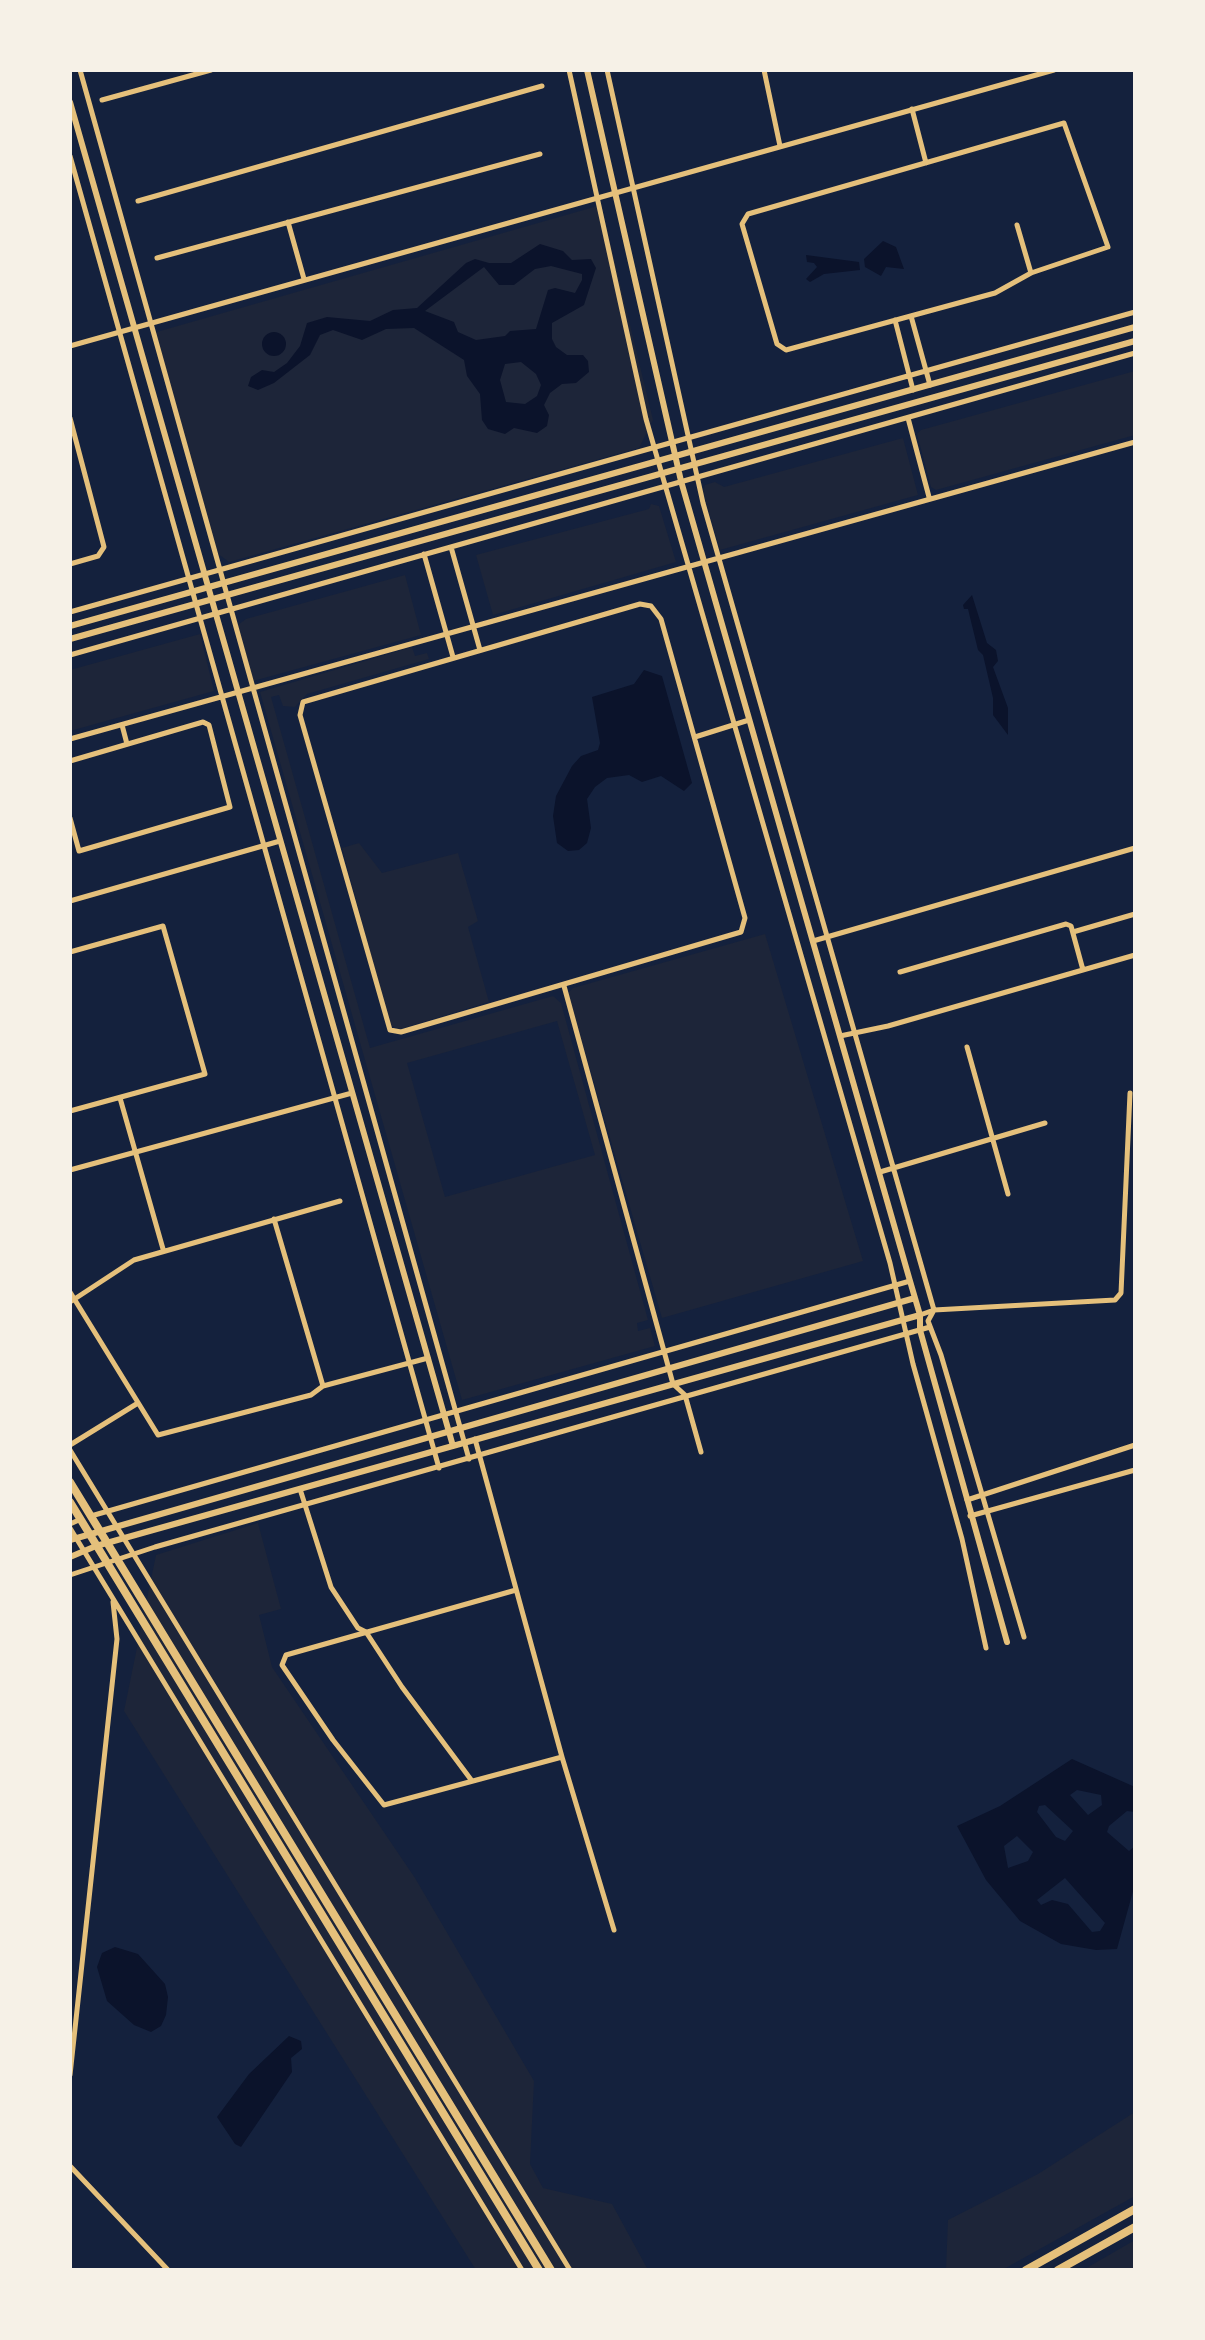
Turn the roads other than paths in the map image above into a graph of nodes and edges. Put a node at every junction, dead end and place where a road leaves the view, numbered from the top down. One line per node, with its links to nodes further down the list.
1 (80, 70): 29 (street)
2 (211, 70): 9 (street)
3 (569, 70): 19 (street)
4 (587, 70): 18 (main road)
5 (607, 70): 17 (street)
6 (764, 70): 13 (street)
7 (1054, 70): 11 (street)
8 (542, 86): 20 (street)
9 (102, 100)
10 (70, 102): 12 (main road)
11 (912, 109): 13 (street); 16 (street)
12 (74, 132): 30 (main road)
13 (780, 146): 17 (street)
14 (540, 154): 21 (street)
15 (70, 156): 32 (street)
16 (926, 163): 24 (street); 28 (street)
17 (633, 187): 18 (street); 42 (street)
18 (615, 192): 19 (street); 43 (main road)
19 (597, 197): 25 (street); 45 (street)
20 (138, 201)
21 (288, 222): 23 (street); 25 (street)
22 (1018, 225): 24 (street)
23 (157, 258)
24 (1030, 272): 27 (street)
25 (304, 279): 29 (street)
26 (1135, 312): 36 (street)
27 (911, 316): 28 (street); 36 (street)
28 (895, 320): 37 (street)
29 (150, 322): 30 (street); 60 (street)
30 (132, 326): 32 (street); 61 (main road)
31 (1135, 328): 38 (main road)
32 (120, 330): 34 (street); 62 (street)
33 (1135, 340): 49 (main road)
34 (70, 346)
35 (1135, 354): 40 (street)
36 (926, 369): 37 (street); 38 (street)
37 (910, 374): 39 (street); 42 (street)
38 (930, 385): 39 (main road)
39 (914, 390): 46 (main road)
40 (908, 417): 52 (street); 55 (street)
41 (70, 418): 59 (street)
42 (688, 437): 43 (street); 46 (street)
43 (671, 442): 45 (street); 47 (main road)
44 (1135, 442): 55 (street)
45 (655, 446): 48 (street); 60 (street)
46 (691, 452): 47 (main road); 49 (street)
47 (675, 456): 48 (main road); 50 (main road)
48 (660, 460): 51 (street); 63 (main road)
49 (694, 464): 50 (main road); 52 (street)
50 (678, 468): 51 (main road); 53 (main road)
51 (663, 472): 54 (street); 66 (main road)
52 (697, 476): 53 (street); 96 (street)
53 (681, 481): 54 (street); 58 (main road)
54 (667, 485): 56 (street); 122 (street)
55 (930, 497): 58 (street)
56 (451, 546): 57 (street); 74 (street)
57 (424, 553): 69 (street); 75 (street)
58 (704, 560): 74 (street); 83 (main road)
59 (70, 564)
60 (219, 570): 61 (street); 63 (street)
61 (204, 574): 62 (street); 64 (main road)
62 (189, 578): 65 (street); 70 (street)
63 (223, 583): 64 (main road); 66 (street)
64 (207, 587): 65 (main road); 67 (main road)
65 (193, 591): 68 (street); 73 (main road)
66 (226, 595): 67 (main road); 69 (street)
67 (211, 599): 68 (main road); 71 (main road)
68 (196, 603): 72 (street); 76 (main road)
69 (230, 608): 71 (street); 80 (street)
70 (70, 612)
71 (215, 612): 72 (street); 81 (main road)
72 (200, 617): 78 (street); 82 (street)
73 (70, 626)
74 (474, 626): 75 (street); 77 (street)
75 (446, 633): 79 (street); 80 (street)
76 (70, 639)
77 (480, 650): 79 (street); 85 (street)
78 (70, 655)
79 (453, 658): 102 (street)
80 (252, 688): 81 (street); 140 (street)
81 (238, 692): 82 (street); 90 (main road)
82 (222, 696): 84 (street); 91 (street)
83 (750, 720): 85 (street); 97 (main road)
84 (122, 725): 86 (street); 87 (street)
85 (694, 737): 102 (street)
86 (70, 739)
87 (127, 744): 88 (street); 89 (street)
88 (70, 761)
89 (70, 818)
90 (280, 841): 91 (street); 106 (main road)
91 (264, 846): 93 (street); 108 (street)
92 (1135, 848): 96 (street)
93 (70, 902)
94 (1135, 914): 95 (street)
95 (1073, 932): 100 (street); 101 (street)
96 (827, 937): 97 (street); 103 (street)
97 (813, 941): 104 (main road)
98 (70, 952): 109 (street)
99 (1135, 955): 100 (street)
100 (1083, 970): 103 (street)
101 (900, 972)
102 (564, 986): 132 (street)
103 (854, 1033): 104 (street); 114 (street)
104 (840, 1036): 116 (main road)
105 (967, 1047): 112 (street)
106 (352, 1093): 108 (street); 133 (main road)
107 (1130, 1093): 126 (street)
108 (335, 1097): 113 (street); 134 (street)
109 (120, 1098): 110 (street); 113 (street)
110 (70, 1111)
111 (1045, 1123): 112 (street)
112 (992, 1138): 114 (street); 117 (street)
113 (136, 1152): 115 (street); 120 (street)
114 (893, 1168): 116 (street); 126 (street)
115 (70, 1170)
116 (880, 1172): 121 (main road)
117 (1008, 1194)
118 (340, 1201): 119 (street)
119 (274, 1219): 120 (street); 137 (street)
120 (163, 1250): 123 (street)
121 (910, 1281): 122 (street); 124 (main road)
122 (895, 1285): 125 (street); 132 (street)
123 (71, 1298): 139 (street)
124 (915, 1298): 125 (main road); 127 (main road)
125 (899, 1303): 128 (street); 135 (main road)
126 (934, 1310): 127 (street); 129 (street)
127 (920, 1314): 128 (main road); 130 (main road)
128 (903, 1320): 131 (street); 136 (main road)
129 (930, 1327): 130 (street); 183 (street)
130 (920, 1330): 131 (street); 159 (main road)
131 (906, 1334): 138 (street); 185 (street)
132 (664, 1352): 135 (street); 140 (street)
133 (428, 1358): 134 (street); 141 (main road)
134 (410, 1363): 137 (street); 142 (street)
135 (668, 1368): 136 (street); 143 (main road)
136 (673, 1384): 138 (street); 146 (main road)
137 (323, 1386): 139 (street)
138 (685, 1394): 152 (street); 153 (street)
139 (138, 1402): 150 (street)
140 (456, 1413): 141 (street); 143 (street)
141 (445, 1416): 142 (street); 144 (main road)
142 (426, 1422): 145 (street); 162 (street)
143 (460, 1427): 144 (main road); 147 (street)
144 (449, 1430): 145 (main road); 148 (main road)
145 (430, 1436): 151 (street); 165 (main road)
146 (475, 1440): 147 (main road); 153 (street)
147 (464, 1442): 148 (main road); 154 (street)
148 (453, 1446): 151 (main road)
149 (1135, 1446): 159 (street)
150 (70, 1447): 162 (street)
151 (434, 1451): 155 (street); 158 (main road)
152 (701, 1452)
153 (480, 1456): 154 (street); 180 (street)
154 (469, 1459): 155 (street)
155 (439, 1468): 161 (street)
156 (1135, 1470): 163 (street)
157 (70, 1482): 164 (main road)
158 (300, 1488): 161 (street); 170 (main road)
159 (966, 1500): 163 (main road)
160 (70, 1502): 164 (main road)
161 (304, 1505): 174 (street); 182 (street)
162 (108, 1511): 164 (street); 165 (street)
163 (970, 1516): 184 (main road)
164 (85, 1518): 166 (street); 167 (main road); 168 (main road)
165 (116, 1524): 167 (main road); 170 (street)
166 (70, 1526): 169 (street)
167 (98, 1530): 168 (main road); 171 (main road)
168 (88, 1532): 169 (main road); 172 (main road)
169 (73, 1538): 173 (street)
170 (124, 1538): 171 (main road); 174 (street)
171 (106, 1543): 172 (main road); 176 (main road)
172 (96, 1546): 173 (main road); 177 (main road)
173 (84, 1551): 175 (main road); 178 (street)
174 (134, 1554): 176 (street); 197 (street)
175 (70, 1557)
176 (117, 1560): 177 (street); 196 (main road)
177 (107, 1563): 178 (street); 195 (main road)
178 (94, 1568): 179 (street); 181 (street)
179 (70, 1576)
180 (516, 1590): 182 (street); 186 (street)
181 (113, 1599): 189 (street); 194 (street)
182 (366, 1632): 187 (street); 187 (street)
183 (1024, 1637)
184 (1007, 1642)
185 (986, 1648)
186 (562, 1757): 187 (street); 188 (street)
187 (472, 1781)
188 (614, 1930)
189 (70, 2075)
190 (70, 2166): 193 (street)
191 (1135, 2210): 198 (main road)
192 (1135, 2227): 199 (main road)
193 (168, 2270)
194 (522, 2270)
195 (539, 2270)
196 (552, 2270)
197 (570, 2270)
198 (1026, 2270)
199 (1058, 2270)

